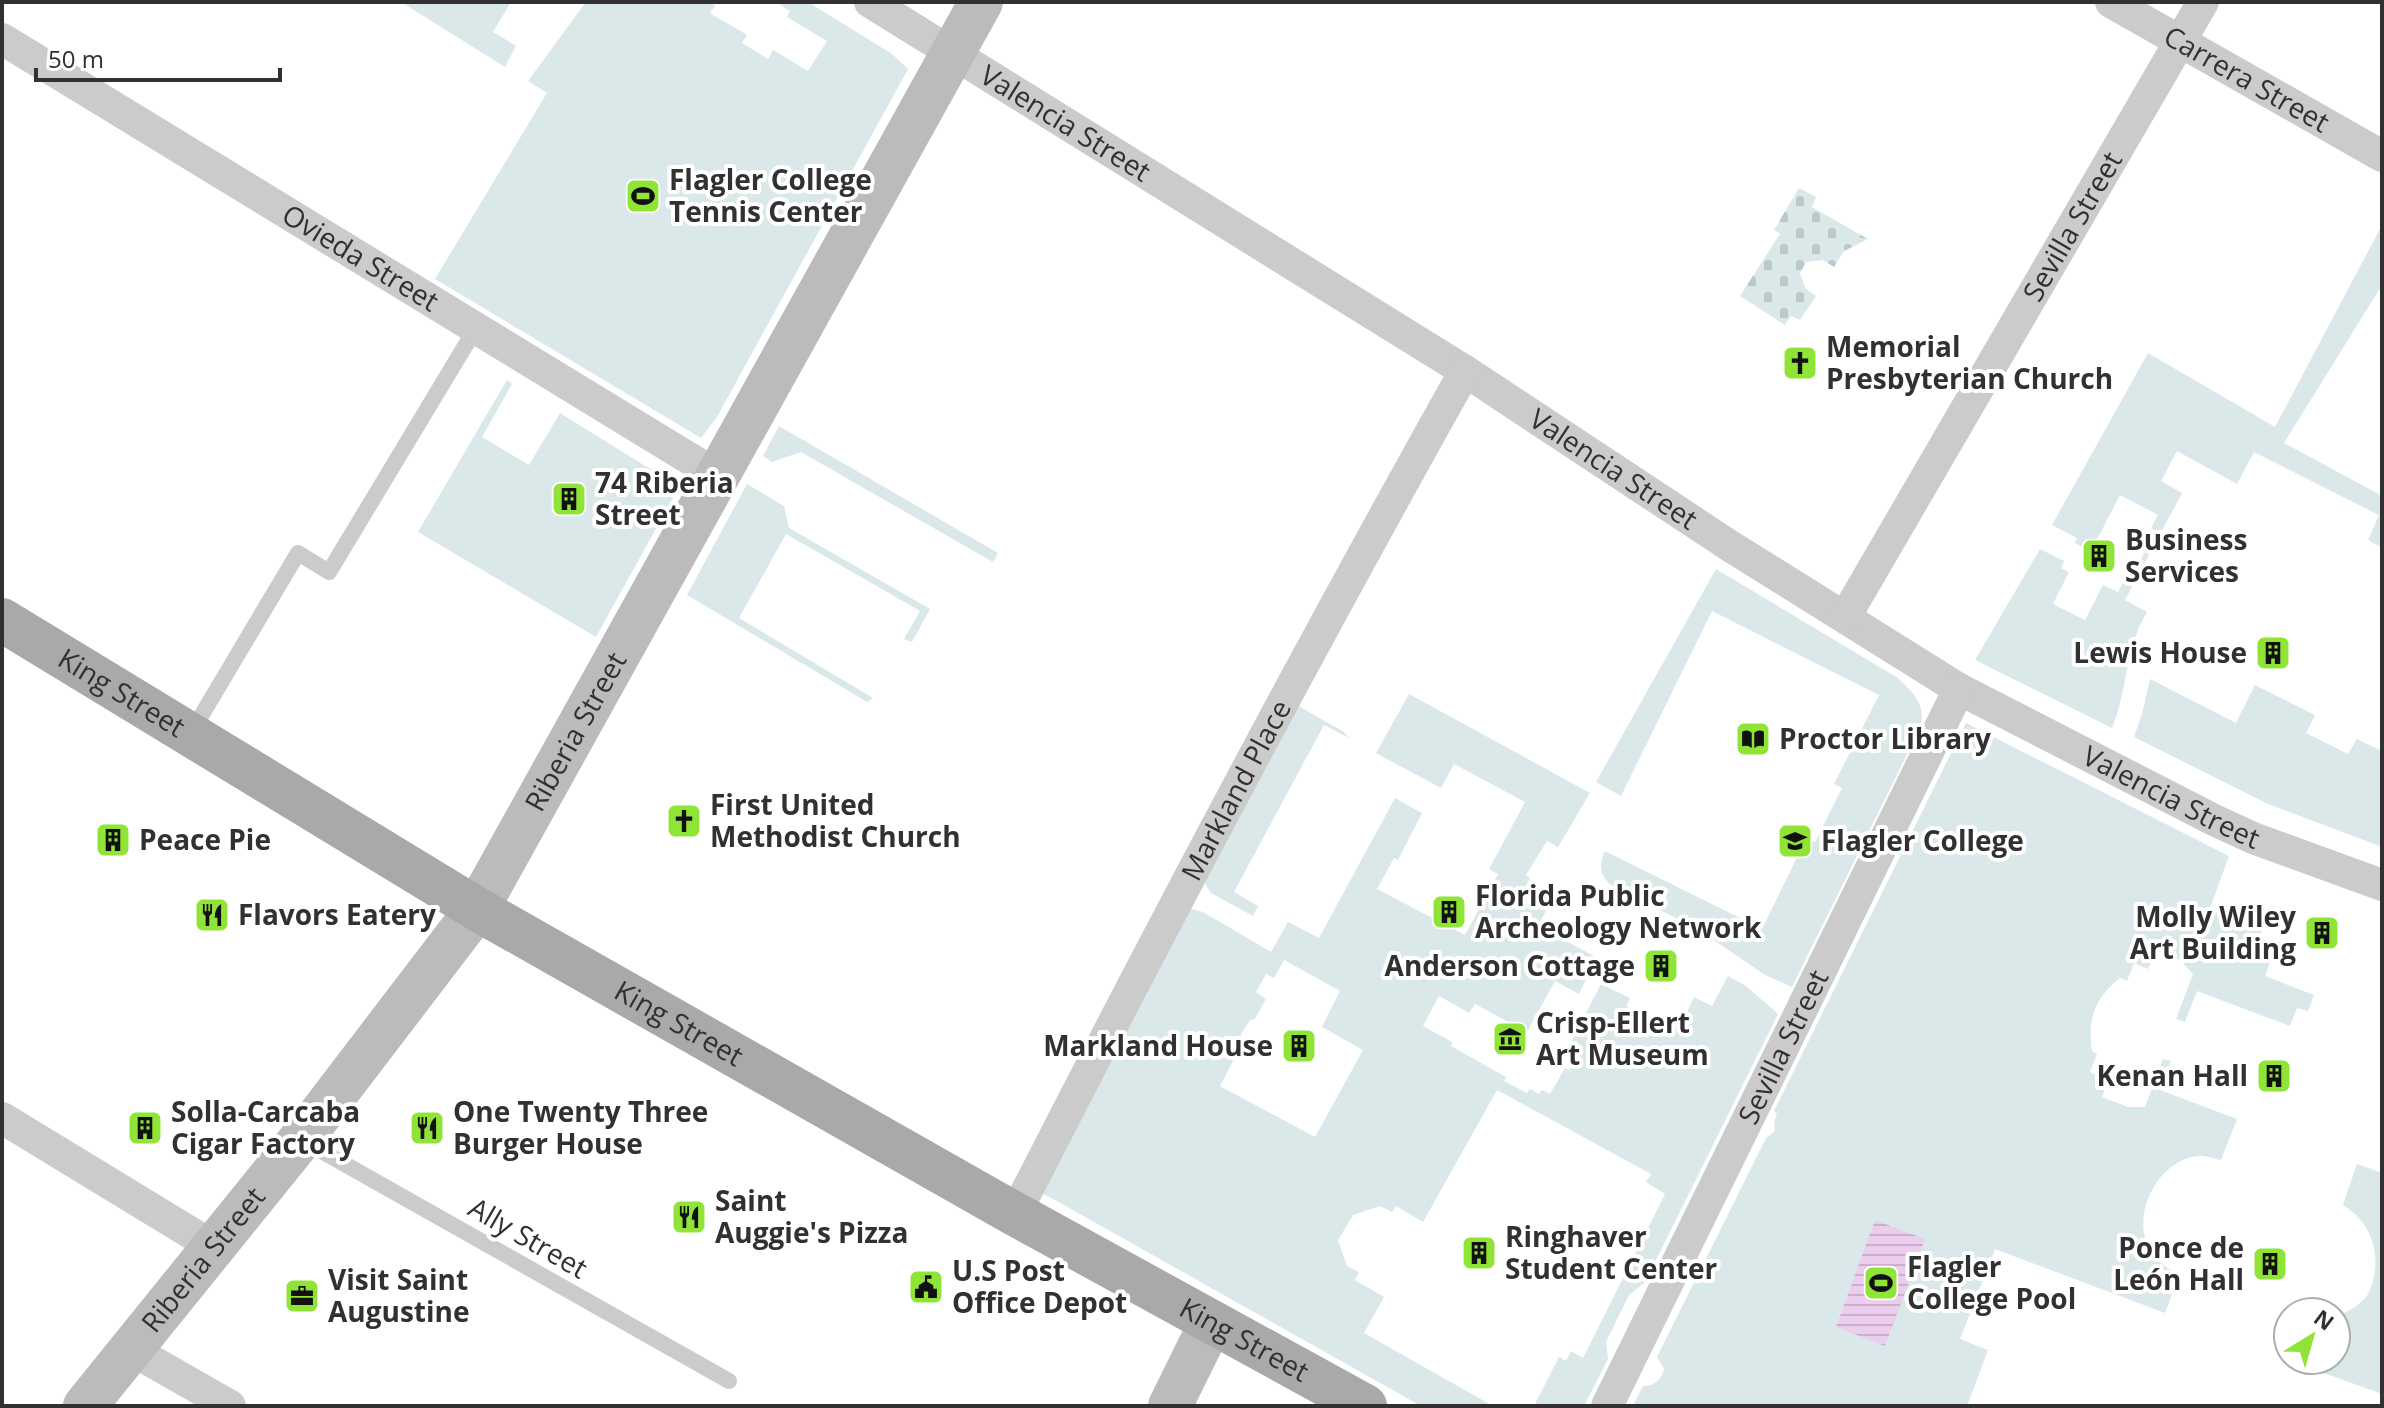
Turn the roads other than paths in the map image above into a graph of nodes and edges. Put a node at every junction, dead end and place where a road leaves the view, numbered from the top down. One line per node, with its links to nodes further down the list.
1 (870, 2): 7 (street, Valencia Street)
2 (981, 2): 7 (street, Riberia Street)
3 (2111, 2): 6 (street, Carrera Street)
4 (2203, 2): 6 (street, Sevilla Street)
5 (2, 39): 9 (street, Ovieda Street)
6 (2180, 41): 8 (street, Carrera Street); 12 (street, Sevilla Street)
7 (952, 52): 10 (street, Valencia Street); 11 (street, Riberia Street)
8 (2382, 156)
9 (476, 328): 11 (street, Ovieda Street); 15 (lane)
10 (1465, 371): 12 (street, Valencia Street); 20 (street, Markland Place)
11 (718, 476): 17 (street, Riberia Street)
12 (1845, 617): 14 (street, Valencia Street)
13 (2, 620): 15 (main road, King Street)
14 (1959, 689): 16 (street, Valencia Street); 29 (street, Sevilla Street)
15 (190, 734): 17 (main road, King Street)
16 (2382, 885)
17 (477, 909): 19 (street, Riberia Street); 20 (main road, King Street)
18 (2, 1118): 21 (street)
19 (301, 1139): 21 (street, Riberia Street); 24 (lane, Ally Street)
20 (1015, 1214): 22 (main road, King Street)
21 (214, 1247): 23 (street, Riberia Street)
22 (1211, 1323): 27 (street); 28 (main road, King Street)
23 (132, 1350): 25 (street, Riberia Street); 26 (street)
24 (729, 1381)
25 (85, 1406)
26 (230, 1406)
27 (1170, 1406)
28 (1365, 1406)
29 (1607, 1406)

